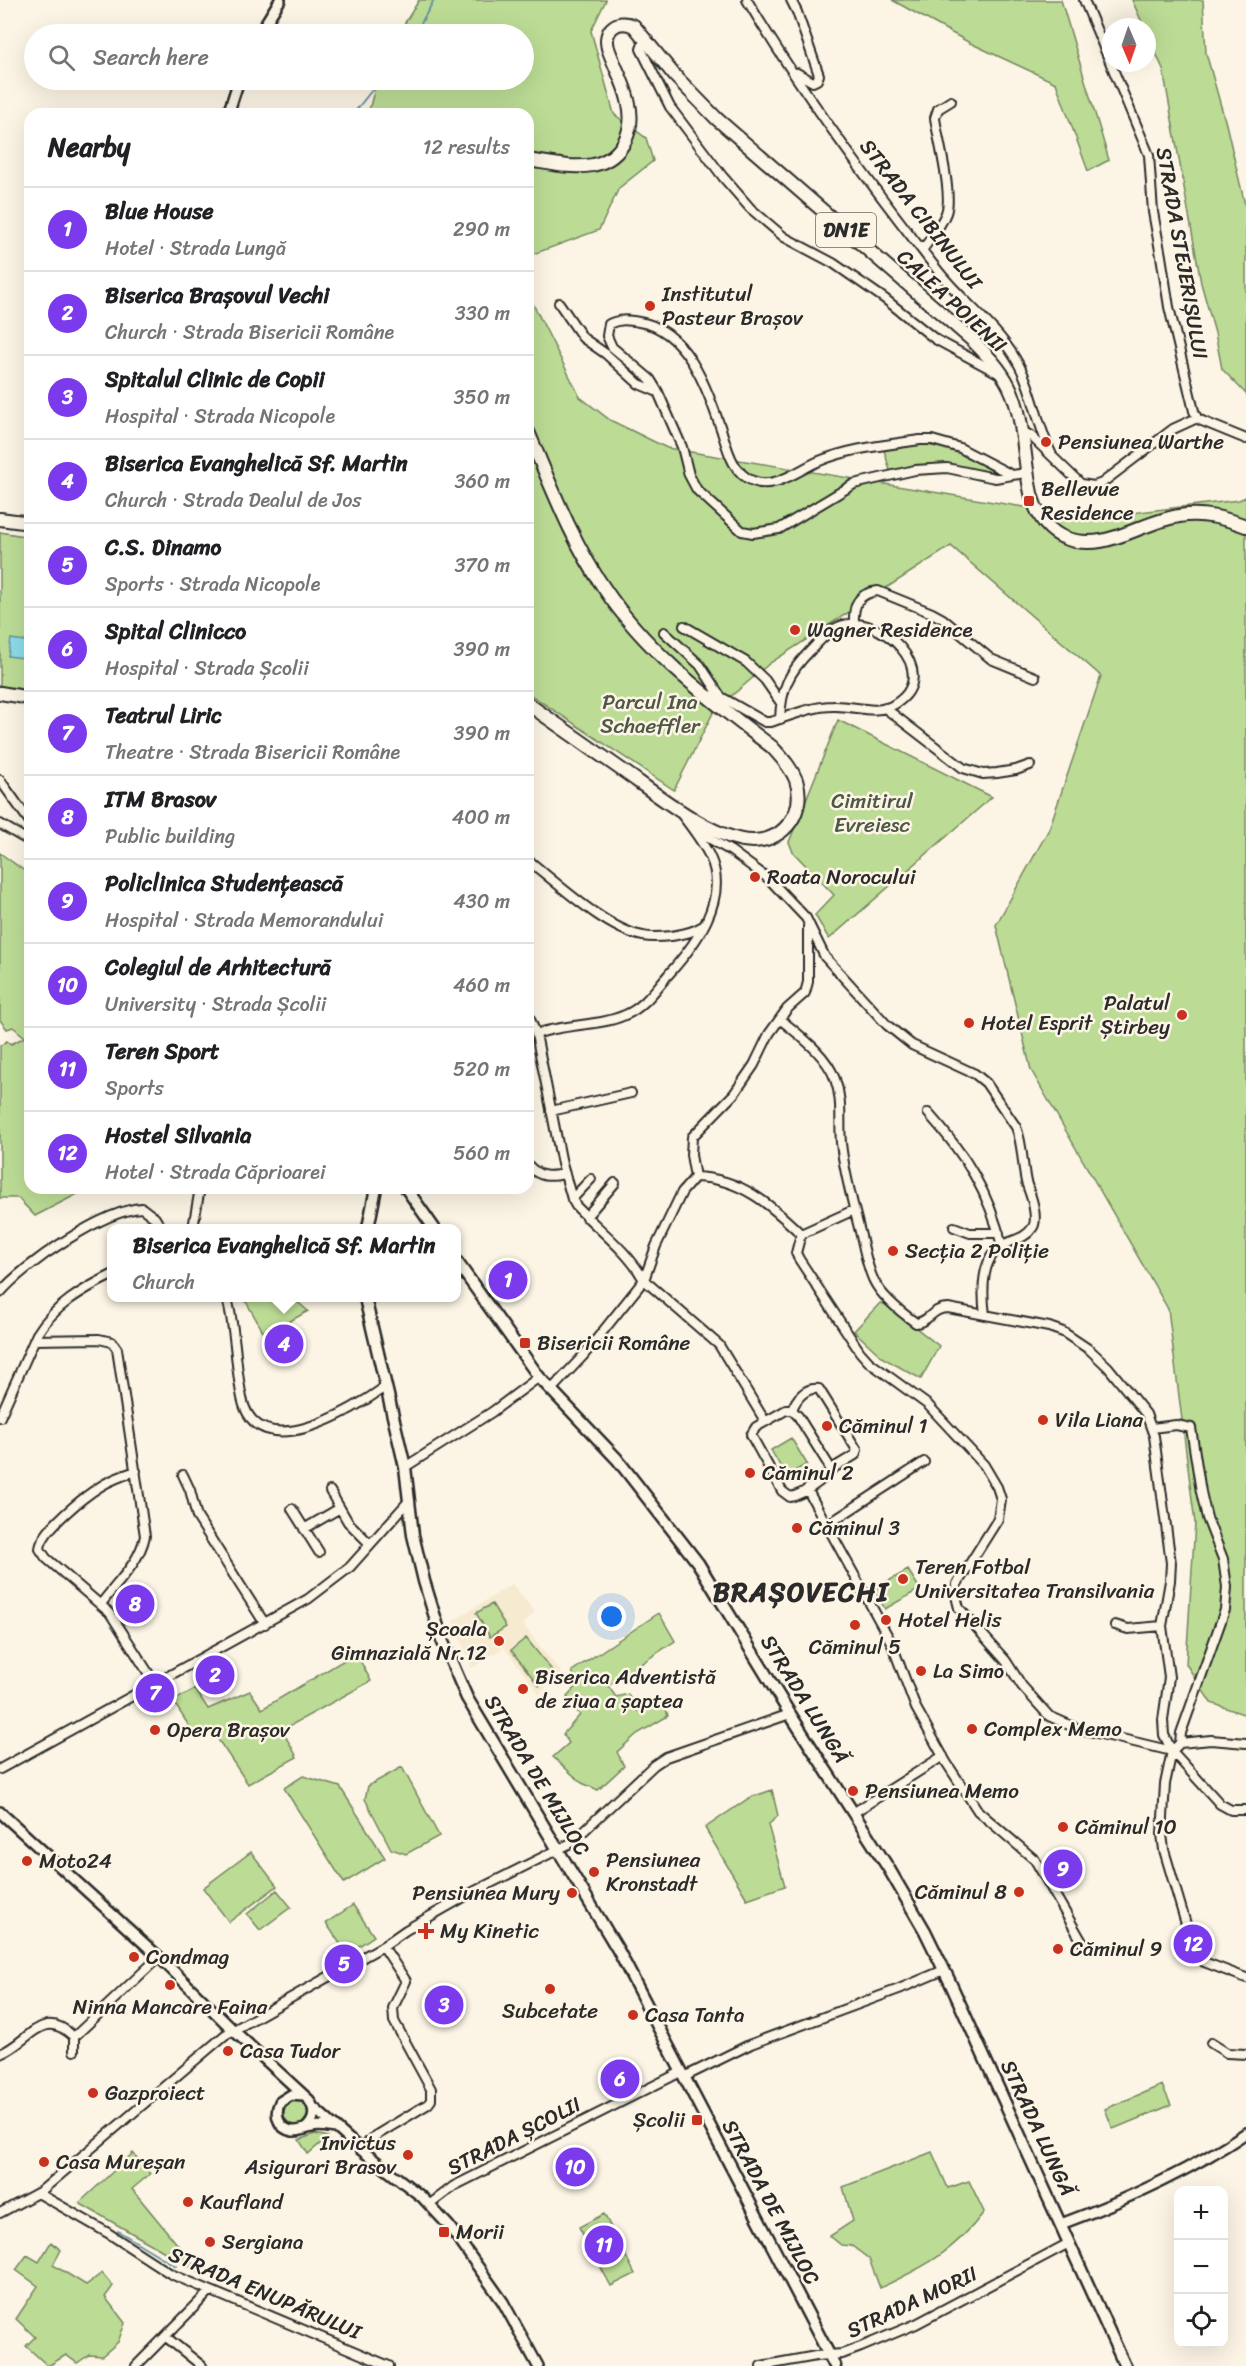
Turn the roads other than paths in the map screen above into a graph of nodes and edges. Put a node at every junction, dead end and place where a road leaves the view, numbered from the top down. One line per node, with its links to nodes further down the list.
1 (280, 0): 5 (street)
2 (747, 0): 7 (street, STRADA CIBINULUI)
3 (791, 0): 7 (street)
4 (1084, 0): 16 (street, STRADA STEJERIȘULUI)
5 (265, 24)
6 (645, 38): 11 (main road, CALEA POIENII / DN1E); 14 (main road, CALEA POIENII / DN1E); 14 (street)
7 (790, 68): 12 (street, STRADA CIBINULUI)
8 (236, 90): 10 (street)
9 (951, 101): 12 (street)
10 (230, 108)
11 (534, 161)
12 (923, 249): 20 (street, STRADA CIBINULUI)
13 (559, 303): 15 (street)
14 (1004, 376): 17 (main road, CALEA POIENII / DN1E)
15 (657, 392): 22 (street); 22 (street)
16 (1197, 418): 18 (street); 20 (street)
17 (1020, 430): 20 (street); 21 (main road, CALEA POIENII / DN1E)
18 (1246, 439)
19 (534, 446): 31 (main road)
20 (1052, 455)
21 (1027, 473): 22 (street); 25 (main road, CALEA POIENII / DN1E)
22 (1012, 475)
23 (0, 519): 24 (main road)
24 (24, 522)
25 (1246, 526)
26 (854, 623): 29 (street); 34 (street); 36 (street)
27 (684, 626): 34 (street)
28 (664, 632): 33 (street)
29 (1035, 677)
30 (0, 693): 32 (main road)
31 (707, 695): 33 (street); 42 (main road)
32 (24, 697)
33 (721, 697): 37 (street)
34 (781, 703): 37 (street)
35 (534, 708): 42 (main road)
36 (885, 708): 37 (street); 38 (street)
37 (780, 719)
38 (1030, 765)
39 (0, 780): 40 (street)
40 (24, 814)
41 (0, 824): 43 (street)
42 (696, 826): 45 (street); 46 (street)
43 (24, 838)
44 (534, 865): 46 (street)
45 (807, 920): 47 (street); 71 (street)
46 (705, 924): 49 (street)
47 (780, 1018): 55 (street); 62 (street)
48 (534, 1029): 49 (street)
49 (536, 1034): 51 (street)
50 (632, 1094): 51 (street)
51 (551, 1111): 54 (street)
52 (928, 1113): 69 (street)
53 (534, 1171): 54 (street)
54 (565, 1174): 61 (street)
55 (695, 1177): 70 (street); 74 (street)
56 (591, 1179): 61 (street)
57 (615, 1183): 63 (street)
58 (199, 1194): 65 (street)
59 (375, 1194): 66 (main road)
60 (410, 1194): 67 (main road)
61 (572, 1199): 63 (street)
62 (855, 1210): 70 (street); 78 (street)
63 (586, 1217): 74 (street)
64 (158, 1224): 75 (street)
65 (194, 1224)
66 (369, 1224)
67 (431, 1224)
68 (954, 1227): 69 (street)
69 (999, 1233): 71 (street)
70 (801, 1234): 109 (street)
71 (1002, 1246): 78 (street)
72 (461, 1269): 80 (main road, STRADA LUNGĂ)
73 (107, 1278): 79 (street)
74 (644, 1280): 82 (street); 85 (street)
75 (0, 1293)
76 (228, 1302): 81 (street)
77 (366, 1302): 81 (main road, STRADA DE MIJLOC)
78 (985, 1315): 86 (street)
79 (34, 1340): 84 (street); 90 (street)
80 (539, 1377): 82 (main road, STRADA LUNGĂ); 88 (street)
81 (385, 1387): 88 (main road, STRADA DE MIJLOC)
82 (551, 1390): 106 (main road, STRADA LUNGĂ)
83 (792, 1410): 85 (street); 89 (street); 89 (street)
84 (0, 1417)
85 (765, 1421): 92 (street)
86 (1152, 1428): 104 (street); 107 (street)
87 (924, 1462): 97 (street)
88 (405, 1467): 94 (main road, STRADA DE MIJLOC)
89 (830, 1470): 92 (street)
90 (135, 1471): 101 (street); 101 (street)
91 (183, 1475): 102 (street)
92 (807, 1488): 97 (street)
93 (330, 1491): 95 (street)
94 (408, 1502): 99 (street); 115 (main road, STRADA DE MIJLOC)
95 (340, 1508): 98 (street); 99 (street)
96 (292, 1509): 98 (street)
97 (827, 1525): 110 (street)
98 (304, 1529): 100 (street)
99 (370, 1544): 102 (street)
100 (319, 1552)
101 (101, 1604): 105 (street)
102 (265, 1624): 105 (street)
103 (1115, 1625): 104 (street)
104 (1162, 1626): 109 (street)
105 (154, 1682): 111 (street)
106 (790, 1714): 114 (main road, STRADA LUNGĂ); 115 (street)
107 (1180, 1743): 108 (street); 109 (street)
108 (1246, 1743)
109 (1172, 1752): 112 (street); 120 (street)
110 (943, 1756): 114 (street); 117 (street)
111 (0, 1769)
112 (1246, 1810)
113 (0, 1812): 118 (street)
114 (853, 1813): 119 (main road, STRADA LUNGĂ)
115 (559, 1850): 116 (street); 128 (main road, STRADA DE MIJLOC)
116 (383, 1946): 121 (street); 135 (street)
117 (1085, 1947)
118 (159, 1957): 121 (street); 122 (street)
119 (944, 1970): 128 (street, STRADA ȘCOLII); 139 (main road, STRADA LUNGĂ)
120 (1246, 1978)
121 (233, 2030): 127 (street); 136 (street)
122 (74, 2037): 124 (street); 125 (street)
123 (1212, 2043): 126 (street)
124 (74, 2051)
125 (0, 2054)
126 (1246, 2054)
127 (276, 2070): 129 (street); 130 (street)
128 (682, 2074): 137 (street, STRADA ȘCOLII); 143 (main road, STRADA DE MIJLOC)
129 (303, 2096): 130 (street); 131 (street)
130 (283, 2099): 133 (street)
131 (314, 2108): 132 (street); 133 (street)
132 (336, 2128): 133 (street); 135 (street)
133 (305, 2129)
134 (1246, 2133): 139 (street)
135 (360, 2149): 137 (street)
136 (38, 2193): 138 (street); 141 (street, STRADA ENUPĂRULUI)
137 (429, 2205): 147 (street)
138 (0, 2213)
139 (1061, 2224): 140 (main road, STRADA LUNGĂ)
140 (1069, 2243): 143 (street, STRADA MORII); 150 (main road, STRADA LUNGĂ)
141 (209, 2292): 142 (street); 146 (street, STRADA ENUPĂRULUI)
142 (166, 2337): 144 (street); 145 (street)
143 (830, 2355): 148 (street, STRADA MORII); 149 (main road, STRADA DE MIJLOC)
144 (136, 2366)
145 (202, 2366)
146 (389, 2366)
147 (538, 2366)
148 (761, 2366)
149 (835, 2366)
150 (1125, 2366)

